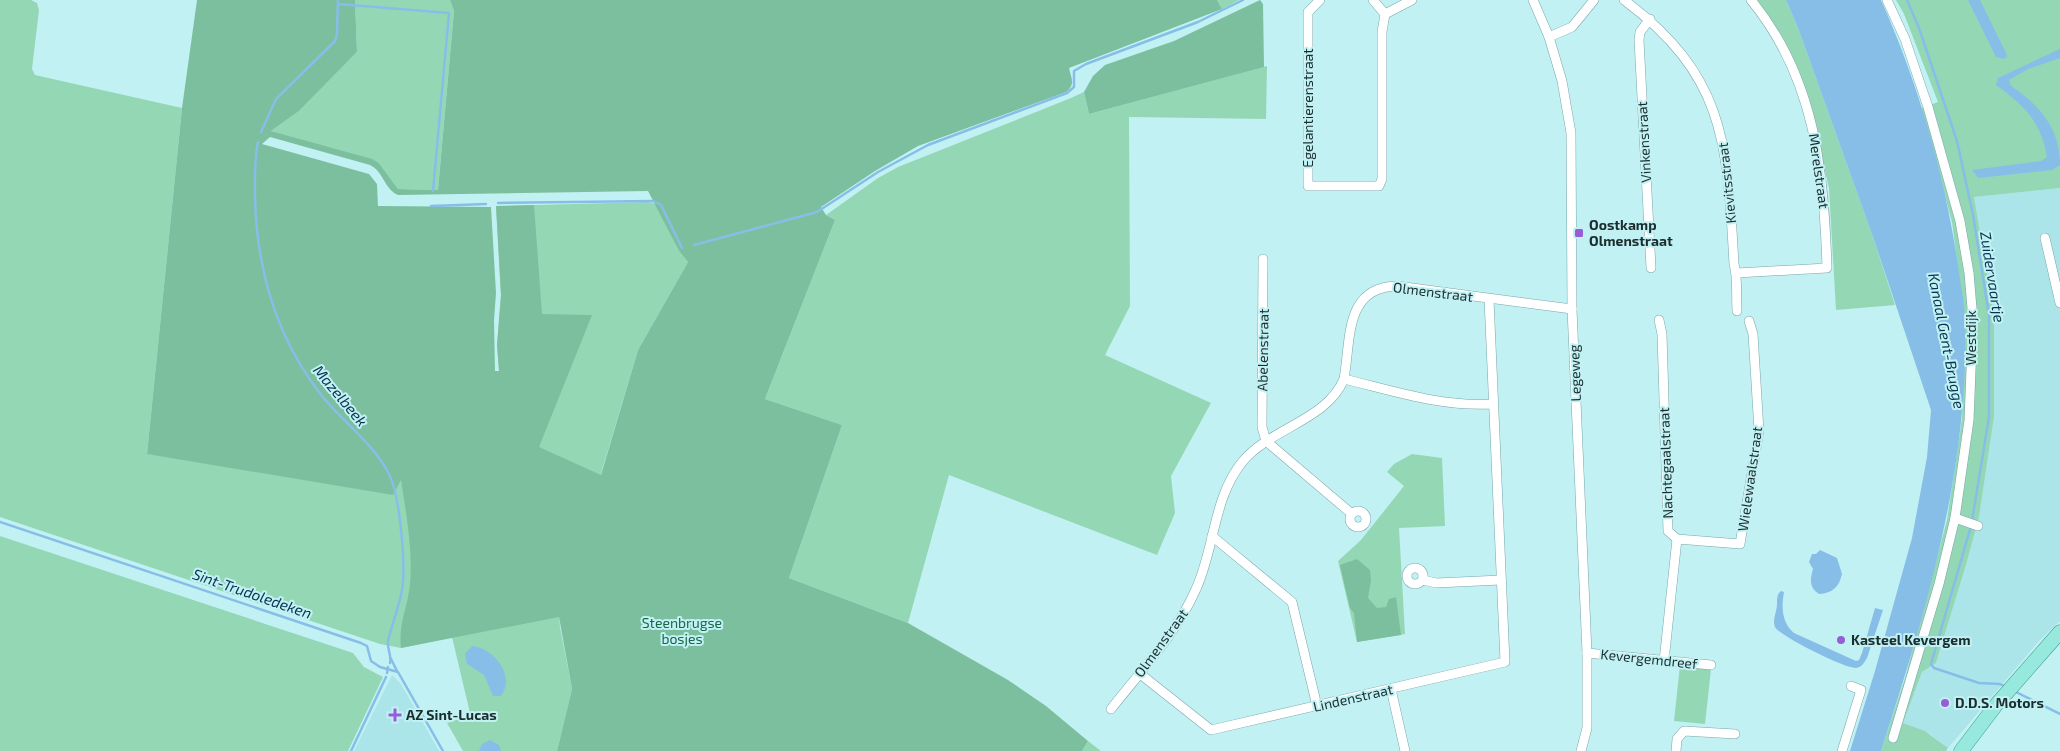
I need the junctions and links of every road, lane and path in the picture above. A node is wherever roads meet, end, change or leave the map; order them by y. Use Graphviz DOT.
graph roads {
  1 [pos="1320,0"];
  2 [pos="1373,0"];
  3 [pos="1412,0"];
  4 [pos="1533,0"];
  5 [pos="1594,0"];
  6 [pos="1624,0"];
  7 [pos="1751,0"];
  8 [pos="1887,0"];
  9 [pos="1385,14"];
  10 [pos="1650,19"];
  11 [pos="1549,37"];
  12 [pos="2045,238"];
  13 [pos="1264,259"];
  14 [pos="1651,268"];
  15 [pos="1737,273"];
  16 [pos="1489,299"];
  17 [pos="2060,303"];
  18 [pos="1572,309"];
  19 [pos="1737,311"];
  20 [pos="1659,320"];
  21 [pos="1749,321"];
  22 [pos="1344,378"];
  23 [pos="1493,404"];
  24 [pos="1266,441"];
  25 [pos="1352,514"];
  26 [pos="1955,518"];
  27 [pos="1977,525"];
  28 [pos="1212,536"];
  29 [pos="1677,539"];
  30 [pos="1423,580"];
  31 [pos="1501,580"];
  32 [pos="2060,632"];
  33 [pos="1587,653"];
  34 [pos="1664,661"];
  35 [pos="1711,665"];
  36 [pos="1139,673"];
  37 [pos="1851,686"];
  38 [pos="1391,689"];
  39 [pos="1317,706"];
  40 [pos="1111,709"];
  41 [pos="1735,734"];
  42 [pos="1893,738"];
  43 [pos="1405,751"];
  44 [pos="1581,751"];
  45 [pos="1676,751"];
  46 [pos="1842,751"];
  47 [pos="1961,751"];
  1 -- 9 [label="street, Egelantierenstraat"];
  2 -- 9 [label="street"];
  3 -- 9 [label="street"];
  4 -- 11 [label="street, Legeweg"];
  5 -- 11 [label="street"];
  6 -- 10 [label="street, Kievitsstraat"];
  7 -- 15 [label="street, Merelstraat"];
  8 -- 26 [label="street, Westdijk"];
  10 -- 14 [label="street, Vinkenstraat"];
  10 -- 15 [label="street, Kievitsstraat"];
  11 -- 18 [label="street, Legeweg"];
  12 -- 17 [label="street"];
  13 -- 24 [label="street, Abelenstraat"];
  15 -- 19 [label="street, Kievitsstraat"];
  16 -- 18 [label="street, Olmenstraat"];
  16 -- 22 [label="street, Olmenstraat"];
  16 -- 23 [label="street, Lindenstraat"];
  18 -- 33 [label="street, Legeweg"];
  20 -- 29 [label="street, Nachtegaalstraat"];
  21 -- 29 [label="street, Wielewaalstraat"];
  22 -- 23 [label="street"];
  22 -- 24 [label="street, Olmenstraat"];
  23 -- 31 [label="street, Lindenstraat"];
  24 -- 25 [label="street"];
  24 -- 28 [label="street, Olmenstraat"];
  26 -- 27 [label="street"];
  26 -- 42 [label="street, Westdijk"];
  28 -- 36 [label="street, Olmenstraat"];
  28 -- 39 [label="street"];
  29 -- 34 [label="street, Nachtegaalstraat"];
  30 -- 31 [label="street"];
  31 -- 38 [label="street, Lindenstraat"];
  32 -- 47 [label="main road"];
  33 -- 34 [label="street, Kevergemdreef"];
  33 -- 44 [label="street, Legeweg"];
  34 -- 35 [label="street, Kevergemdreef"];
  36 -- 39 [label="street, Lindenstraat"];
  36 -- 40 [label="street, Olmenstraat"];
  37 -- 46 [label="street"];
  38 -- 39 [label="street, Lindenstraat"];
  38 -- 43 [label="street"];
  41 -- 45 [label="street"];
}
